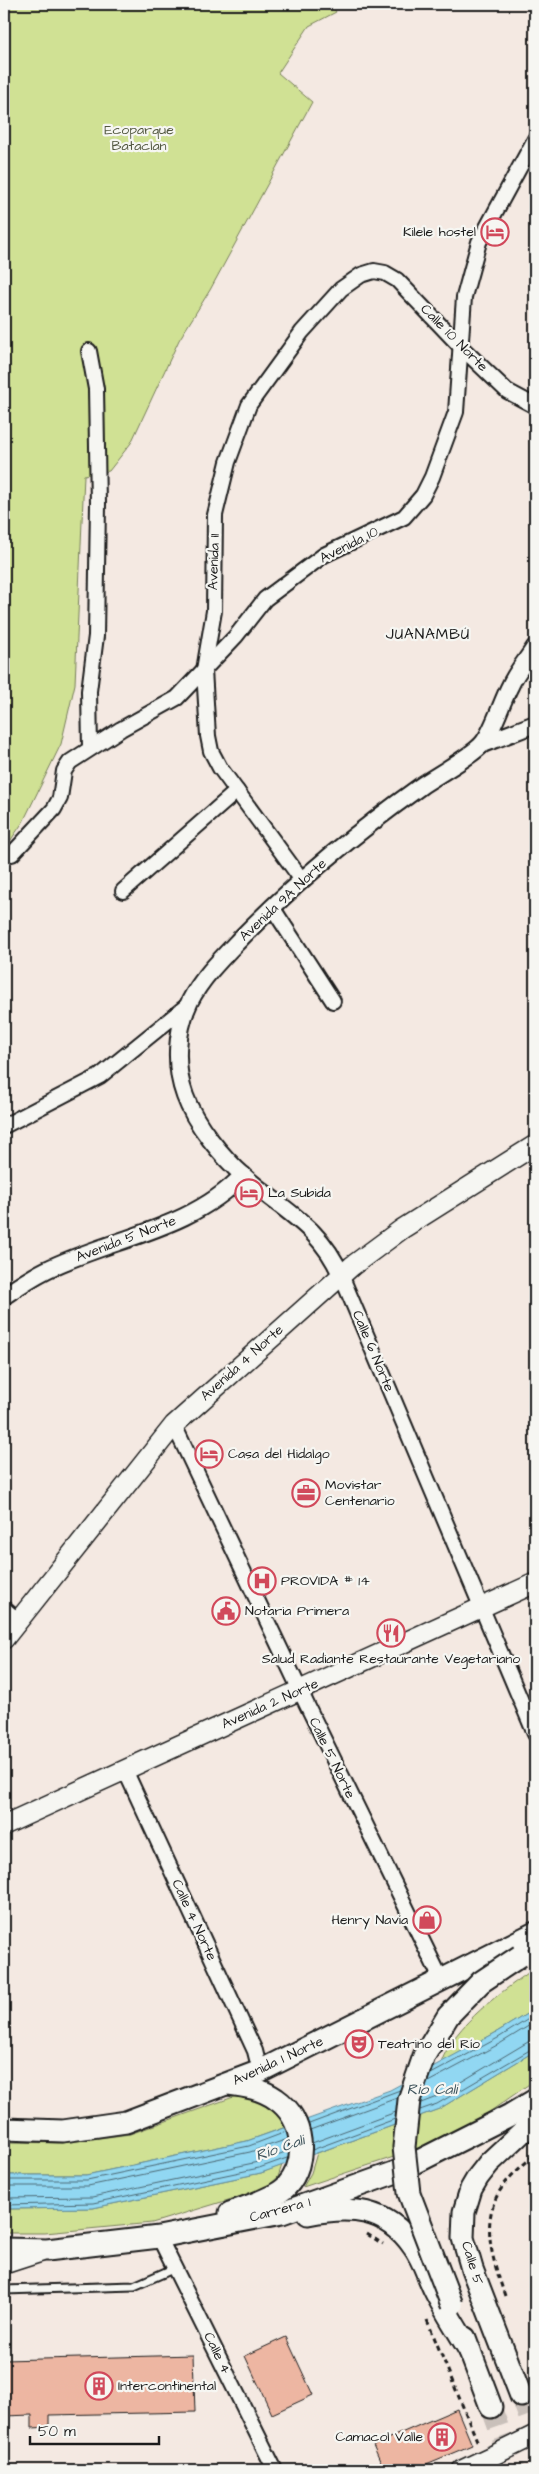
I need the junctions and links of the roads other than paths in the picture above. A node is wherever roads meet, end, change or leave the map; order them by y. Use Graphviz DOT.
graph roads {
  1 [pos="535,139"];
  2 [pos="374,272"];
  3 [pos="461,347"];
  4 [pos="89,351"];
  5 [pos="535,406"];
  6 [pos="535,647"];
  7 [pos="204,670"];
  8 [pos="535,724"];
  9 [pos="483,744"];
  10 [pos="90,748"];
  11 [pos="237,791"];
  12 [pos="12,854"];
  13 [pos="302,880"];
  14 [pos="123,891"];
  15 [pos="272,907"];
  16 [pos="333,1001"];
  17 [pos="189,1004"];
  18 [pos="4,1126"];
  19 [pos="535,1145"];
  20 [pos="243,1175"];
  21 [pos="341,1275"];
  22 [pos="4,1296"];
  23 [pos="174,1424"];
  24 [pos="535,1583"];
  25 [pos="481,1608"];
  26 [pos="10,1615"];
  27 [pos="4,1640"];
  28 [pos="300,1690"];
  29 [pos="535,1734"];
  30 [pos="125,1770"];
  31 [pos="4,1825"];
  32 [pos="535,1934"];
  33 [pos="528,1951"];
  34 [pos="442,1981"];
  35 [pos="245,2080"];
  36 [pos="535,2100"];
  37 [pos="535,2120"];
  38 [pos="4,2130"];
  39 [pos="159,2237"];
  40 [pos="4,2249"];
  41 [pos="47,2250"];
  42 [pos="4,2264"];
  43 [pos="175,2268"];
  44 [pos="4,2290"];
  45 [pos="470,2350"];
  46 [pos="521,2396"];
  47 [pos="492,2407"];
  48 [pos="535,2435"];
  49 [pos="487,2458"];
  50 [pos="275,2470"];
  51 [pos="462,2470"];
  1 -- 3 [label="street, Avenida 10"];
  2 -- 3 [label="street, Calle 10 Norte"];
  2 -- 7 [label="street, Avenida 11"];
  3 -- 5 [label="street, Calle 10 Norte"];
  3 -- 7 [label="street, Avenida 10"];
  4 -- 10 [label="street"];
  6 -- 9 [label="street"];
  7 -- 10 [label="street, Avenida 10"];
  7 -- 11 [label="street, Avenida 11"];
  8 -- 9 [label="street, Avenida 9A Norte"];
  9 -- 13 [label="street, Avenida 9A Norte"];
  10 -- 12 [label="street, Avenida 10"];
  11 -- 13 [label="street, Avenida 11"];
  11 -- 14 [label="street"];
  13 -- 15 [label="street, Avenida 9A Norte"];
  15 -- 16 [label="street"];
  15 -- 17 [label="street, Avenida 9A Norte"];
  17 -- 18 [label="street, Avenida 9A Norte"];
  17 -- 20 [label="street, Calle 6 Norte"];
  19 -- 21 [label="main road, Avenida 4 Norte"];
  20 -- 21 [label="street, Calle 6 Norte"];
  20 -- 22 [label="street, Avenida 5 Norte"];
  21 -- 23 [label="main road, Avenida 4 Norte"];
  21 -- 25 [label="street, Calle 6 Norte"];
  23 -- 26 [label="main road, Avenida 4 Norte"];
  23 -- 28 [label="street, Calle 5 Norte"];
  24 -- 25 [label="main road, Avenida 2 Norte"];
  25 -- 28 [label="main road, Avenida 2 Norte"];
  25 -- 29 [label="street, Calle 6 Norte"];
  26 -- 27 [label="main road, Avenida 4 Norte"];
  28 -- 30 [label="main road, Avenida 2 Norte"];
  28 -- 34 [label="street, Calle 5 Norte"];
  30 -- 31 [label="main road, Avenida 2 Norte"];
  30 -- 35 [label="street, Calle 4 Norte"];
  32 -- 34 [label="main road, Avenida 1 Norte"];
  33 -- 45 [label="main road, bridge"];
  34 -- 35 [label="main road, Avenida 1 Norte"];
  35 -- 38 [label="main road, Avenida 1 Norte"];
  35 -- 39 [label="main road"];
  36 -- 39 [label="main road, Carrera 1"];
  37 -- 46 [label="main road, Calle 5"];
  39 -- 41 [label="main road, Carrera 1"];
  39 -- 43 [label="street, Calle 4"];
  39 -- 45 [label="main road"];
  40 -- 41 [label="main road, Carrera 1"];
  41 -- 42 [label="main road"];
  43 -- 44 [label="lane"];
  43 -- 50 [label="street, Calle 4"];
  45 -- 47 [label="main road"];
  48 -- 49 [label="main road, bridge"];
  49 -- 51 [label="main road"];
}
